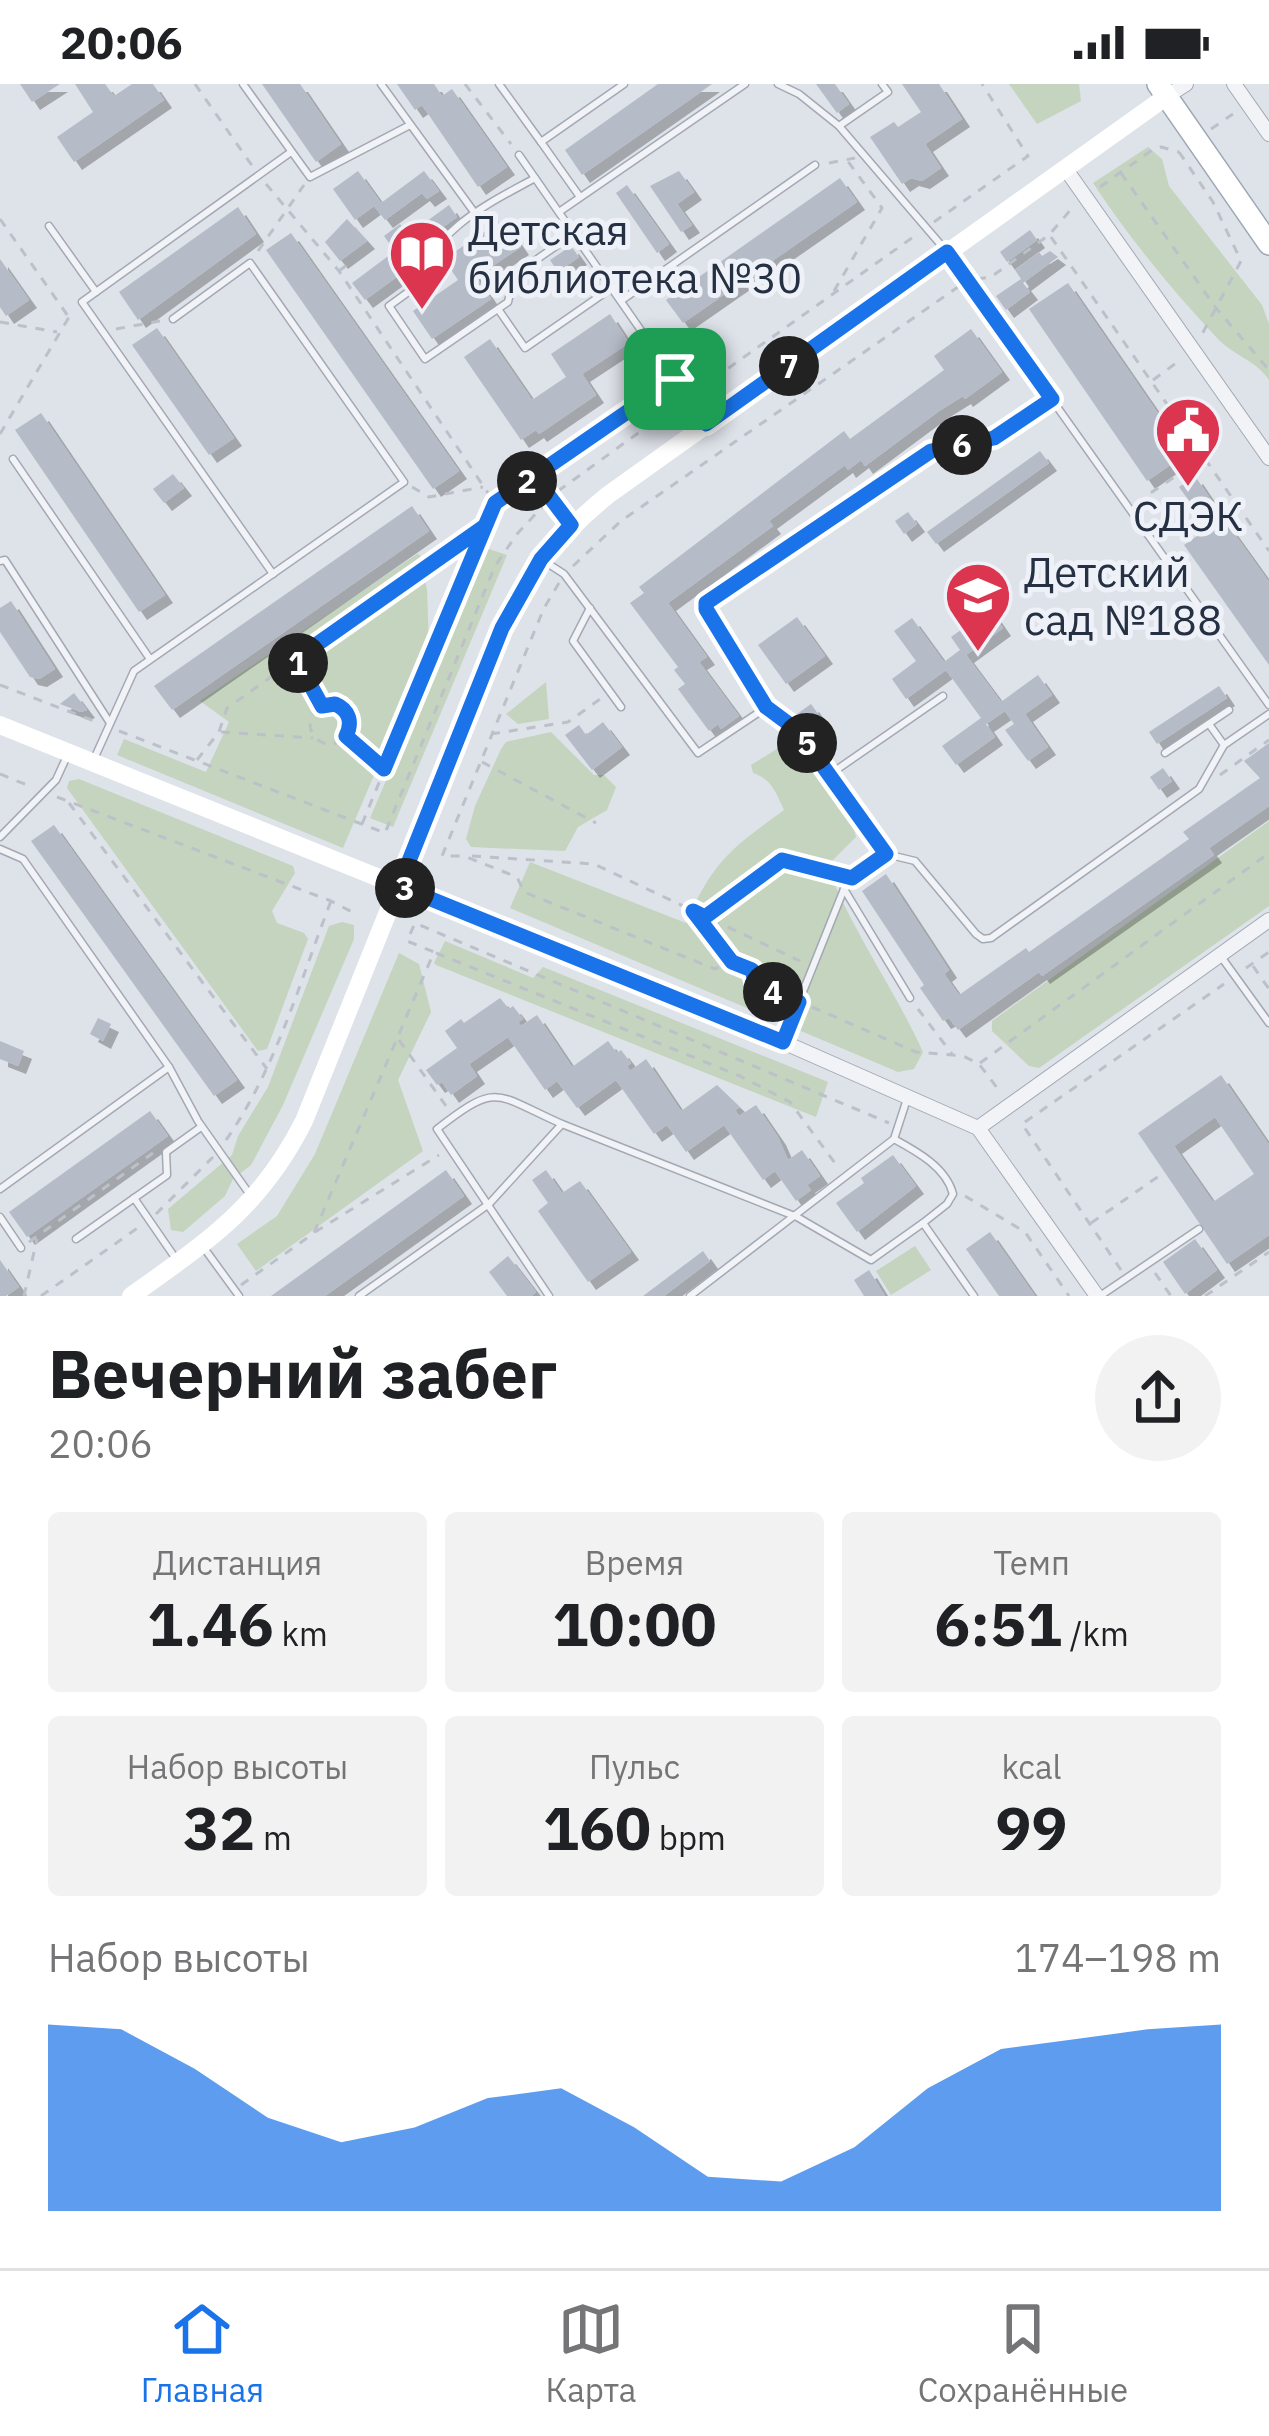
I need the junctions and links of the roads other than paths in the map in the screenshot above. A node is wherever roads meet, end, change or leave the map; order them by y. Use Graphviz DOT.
graph roads {
  1 [pos="244,84"];
  2 [pos="381,84"];
  3 [pos="499,84"];
  4 [pos="623,84"];
  5 [pos="745,84"];
  6 [pos="778,84"];
  7 [pos="882,84"];
  8 [pos="1234,84"];
  9 [pos="1170,88"];
  10 [pos="410,125"];
  11 [pos="839,126"];
  12 [pos="1269,134"];
  13 [pos="541,142"];
  14 [pos="291,152"];
  15 [pos="520,155"];
  16 [pos="815,166"];
  17 [pos="1065,168"];
  18 [pos="536,178"];
  19 [pos="580,197"];
  20 [pos="474,212"];
  21 [pos="560,212"];
  22 [pos="49,226"];
  23 [pos="574,233"];
  24 [pos="1269,244"];
  25 [pos="947,252"];
  26 [pos="613,287"];
  27 [pos="96,292"];
  28 [pos="622,300"];
  29 [pos="498,309"];
  30 [pos="173,319"];
  31 [pos="675,379"];
  32 [pos="1052,399"];
  33 [pos="706,424"];
  34 [pos="1269,458"];
  35 [pos="13,459"];
  36 [pos="534,476"];
  37 [pos="495,503"];
  38 [pos="571,525"];
  39 [pos="541,559"];
  40 [pos="0,562"];
  41 [pos="272,574"];
  42 [pos="590,608"];
  43 [pos="149,659"];
  44 [pos="943,696"];
  45 [pos="1269,704"];
  46 [pos="621,707"];
  47 [pos="766,707"];
  48 [pos="1229,710"];
  49 [pos="1269,714"];
  50 [pos="1209,724"];
  51 [pos="0,725"];
  52 [pos="110,725"];
  53 [pos="1224,746"];
  54 [pos="68,752"];
  55 [pos="1165,753"];
  56 [pos="93,762"];
  57 [pos="829,775"];
  58 [pos="0,837"];
  59 [pos="0,849"];
  60 [pos="886,854"];
  61 [pos="399,886"];
  62 [pos="844,889"];
  63 [pos="1269,920"];
  64 [pos="1220,956"];
  65 [pos="910,998"];
  66 [pos="1269,1023"];
  67 [pos="783,1042"];
  68 [pos="169,1067"];
  69 [pos="908,1096"];
  70 [pos="562,1124"];
  71 [pos="202,1126"];
  72 [pos="978,1128"];
  73 [pos="894,1139"];
  74 [pos="0,1189"];
  75 [pos="134,1198"];
  76 [pos="254,1200"];
  77 [pos="489,1204"];
  78 [pos="797,1216"];
  79 [pos="0,1217"];
  80 [pos="923,1222"];
  81 [pos="1199,1229"];
  82 [pos="76,1239"];
  83 [pos="202,1245"];
  84 [pos="21,1248"];
  85 [pos="178,1262"];
  86 [pos="145,1292"];
  87 [pos="237,1293"];
  88 [pos="701,1293"];
  89 [pos="359,1296"];
  90 [pos="549,1296"];
  91 [pos="690,1296"];
  92 [pos="974,1296"];
  93 [pos="1098,1296"];
  1 -- 14 [label="lane"];
  2 -- 10 [label="lane"];
  3 -- 13 [label="lane"];
  4 -- 13 [label="lane"];
  5 -- 19 [label="lane"];
  6 -- 11 [label="lane"];
  7 -- 11 [label="lane"];
  8 -- 12 [label="street"];
  9 -- 17 [label="street"];
  9 -- 24 [label="main road"];
  10 -- 14 [label="lane"];
  10 -- 20 [label="lane"];
  11 -- 25 [label="lane"];
  13 -- 19 [label="lane"];
  14 -- 27 [label="lane"];
  15 -- 18 [label="lane"];
  16 -- 28 [label="lane"];
  17 -- 25 [label="street"];
  17 -- 34 [label="street"];
  18 -- 20 [label="lane"];
  18 -- 21 [label="lane"];
  19 -- 21 [label="lane"];
  20 -- 29 [label="lane"];
  21 -- 23 [label="lane"];
  22 -- 27 [label="lane"];
  23 -- 26 [label="lane"];
  23 -- 29 [label="lane"];
  25 -- 32 [label="lane"];
  25 -- 33 [label="street"];
  26 -- 28 [label="lane"];
  26 -- 29 [label="lane"];
  27 -- 41 [label="lane"];
  28 -- 31 [label="lane"];
  30 -- 41 [label="lane"];
  31 -- 33 [label="lane"];
  31 -- 36 [label="lane"];
  32 -- 45 [label="lane"];
  32 -- 47 [label="lane"];
  33 -- 38 [label="street"];
  35 -- 43 [label="lane"];
  36 -- 37 [label="lane"];
  36 -- 38 [label="lane"];
  38 -- 39 [label="street"];
  39 -- 42 [label="lane"];
  39 -- 61 [label="street"];
  40 -- 52 [label="lane"];
  41 -- 43 [label="lane"];
  42 -- 46 [label="lane"];
  42 -- 47 [label="lane"];
  43 -- 52 [label="lane"];
  44 -- 57 [label="lane"];
  47 -- 57 [label="lane"];
  48 -- 50 [label="lane"];
  49 -- 53 [label="lane"];
  50 -- 53 [label="lane"];
  50 -- 55 [label="lane"];
  51 -- 54 [label="street"];
  52 -- 56 [label="lane"];
  53 -- 60 [label="lane"];
  54 -- 56 [label="street"];
  54 -- 58 [label="lane"];
  56 -- 61 [label="street"];
  57 -- 60 [label="lane"];
  59 -- 68 [label="lane"];
  60 -- 62 [label="lane"];
  61 -- 67 [label="street"];
  61 -- 76 [label="street"];
  62 -- 65 [label="lane"];
  62 -- 67 [label="lane"];
  63 -- 64 [label="street"];
  64 -- 66 [label="lane"];
  64 -- 72 [label="street"];
  67 -- 69 [label="street"];
  68 -- 71 [label="lane"];
  68 -- 74 [label="lane"];
  69 -- 72 [label="street"];
  69 -- 73 [label="lane"];
  70 -- 77 [label="lane"];
  70 -- 77 [label="lane"];
  70 -- 78 [label="lane"];
  71 -- 75 [label="lane"];
  71 -- 76 [label="lane"];
  72 -- 93 [label="street"];
  73 -- 78 [label="lane"];
  73 -- 80 [label="lane"];
  75 -- 82 [label="lane"];
  75 -- 85 [label="lane"];
  76 -- 83 [label="street"];
  77 -- 89 [label="lane"];
  77 -- 90 [label="lane"];
  78 -- 80 [label="lane"];
  78 -- 88 [label="lane"];
  79 -- 84 [label="lane"];
  80 -- 92 [label="lane"];
  81 -- 93 [label="lane"];
  83 -- 85 [label="street"];
  83 -- 87 [label="lane"];
  85 -- 86 [label="street"];
  88 -- 91 [label="lane"];
}
